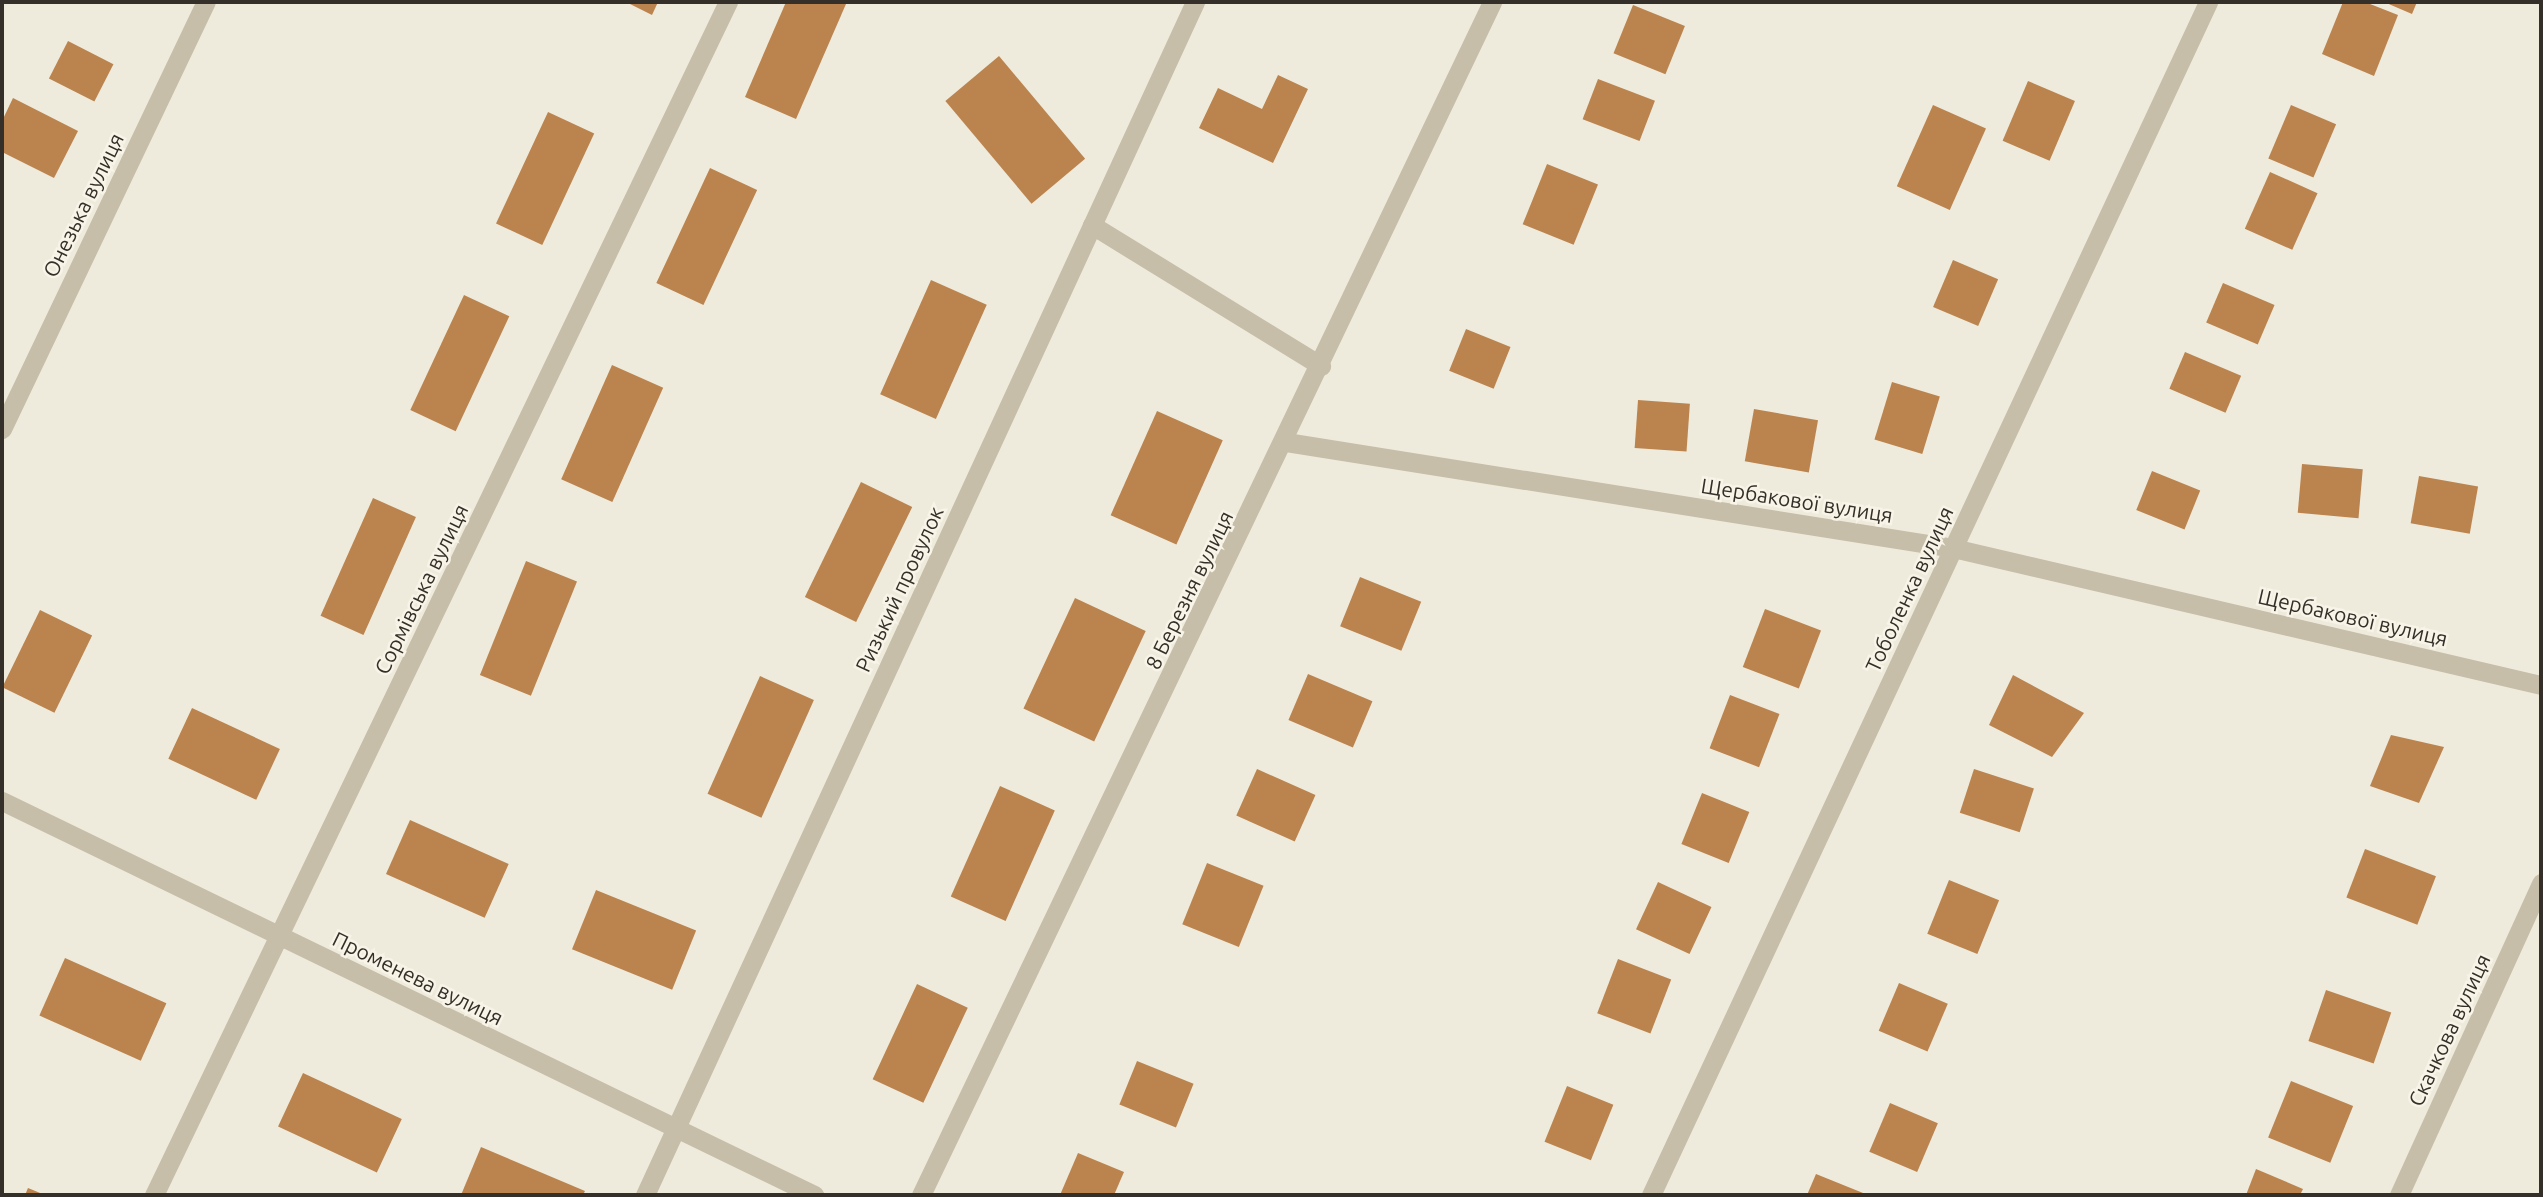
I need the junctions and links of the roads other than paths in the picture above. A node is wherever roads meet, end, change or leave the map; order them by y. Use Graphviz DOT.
graph roads {
  1 [pos="206,2"];
  2 [pos="728,2"];
  3 [pos="1195,2"];
  4 [pos="1492,2"];
  5 [pos="2208,2"];
  6 [pos="1092,225"];
  7 [pos="1321,366"];
  8 [pos="2,429"];
  9 [pos="1286,442"];
  10 [pos="1953,548"];
  11 [pos="2541,685"];
  12 [pos="2,802"];
  13 [pos="2541,883"];
  14 [pos="279,936"];
  15 [pos="676,1128"];
  16 [pos="154,1195"];
  17 [pos="645,1195"];
  18 [pos="814,1195"];
  19 [pos="921,1195"];
  20 [pos="1651,1195"];
  21 [pos="2399,1195"];
  1 -- 8 [label="street, Онезька вулиця"];
  2 -- 14 [label="street, Сормівська вулиця"];
  3 -- 6 [label="street, Ризький провулок"];
  4 -- 7 [label="street, 8 Березня вулиця"];
  5 -- 10 [label="street, Тоболенка вулиця"];
  6 -- 7 [label="street"];
  6 -- 15 [label="street, Ризький провулок"];
  7 -- 9 [label="street, 8 Березня вулиця"];
  9 -- 10 [label="street, Щербакової вулиця"];
  9 -- 19 [label="street, 8 Березня вулиця"];
  10 -- 11 [label="street, Щербакової вулиця"];
  10 -- 20 [label="street, Тоболенка вулиця"];
  12 -- 14 [label="street, Променева вулиця"];
  13 -- 21 [label="street, Скачкова вулиця"];
  14 -- 15 [label="street, Променева вулиця"];
  14 -- 16 [label="street, Сормівська вулиця"];
  15 -- 17 [label="street, Ризький провулок"];
  15 -- 18 [label="street, Променева вулиця"];
}
